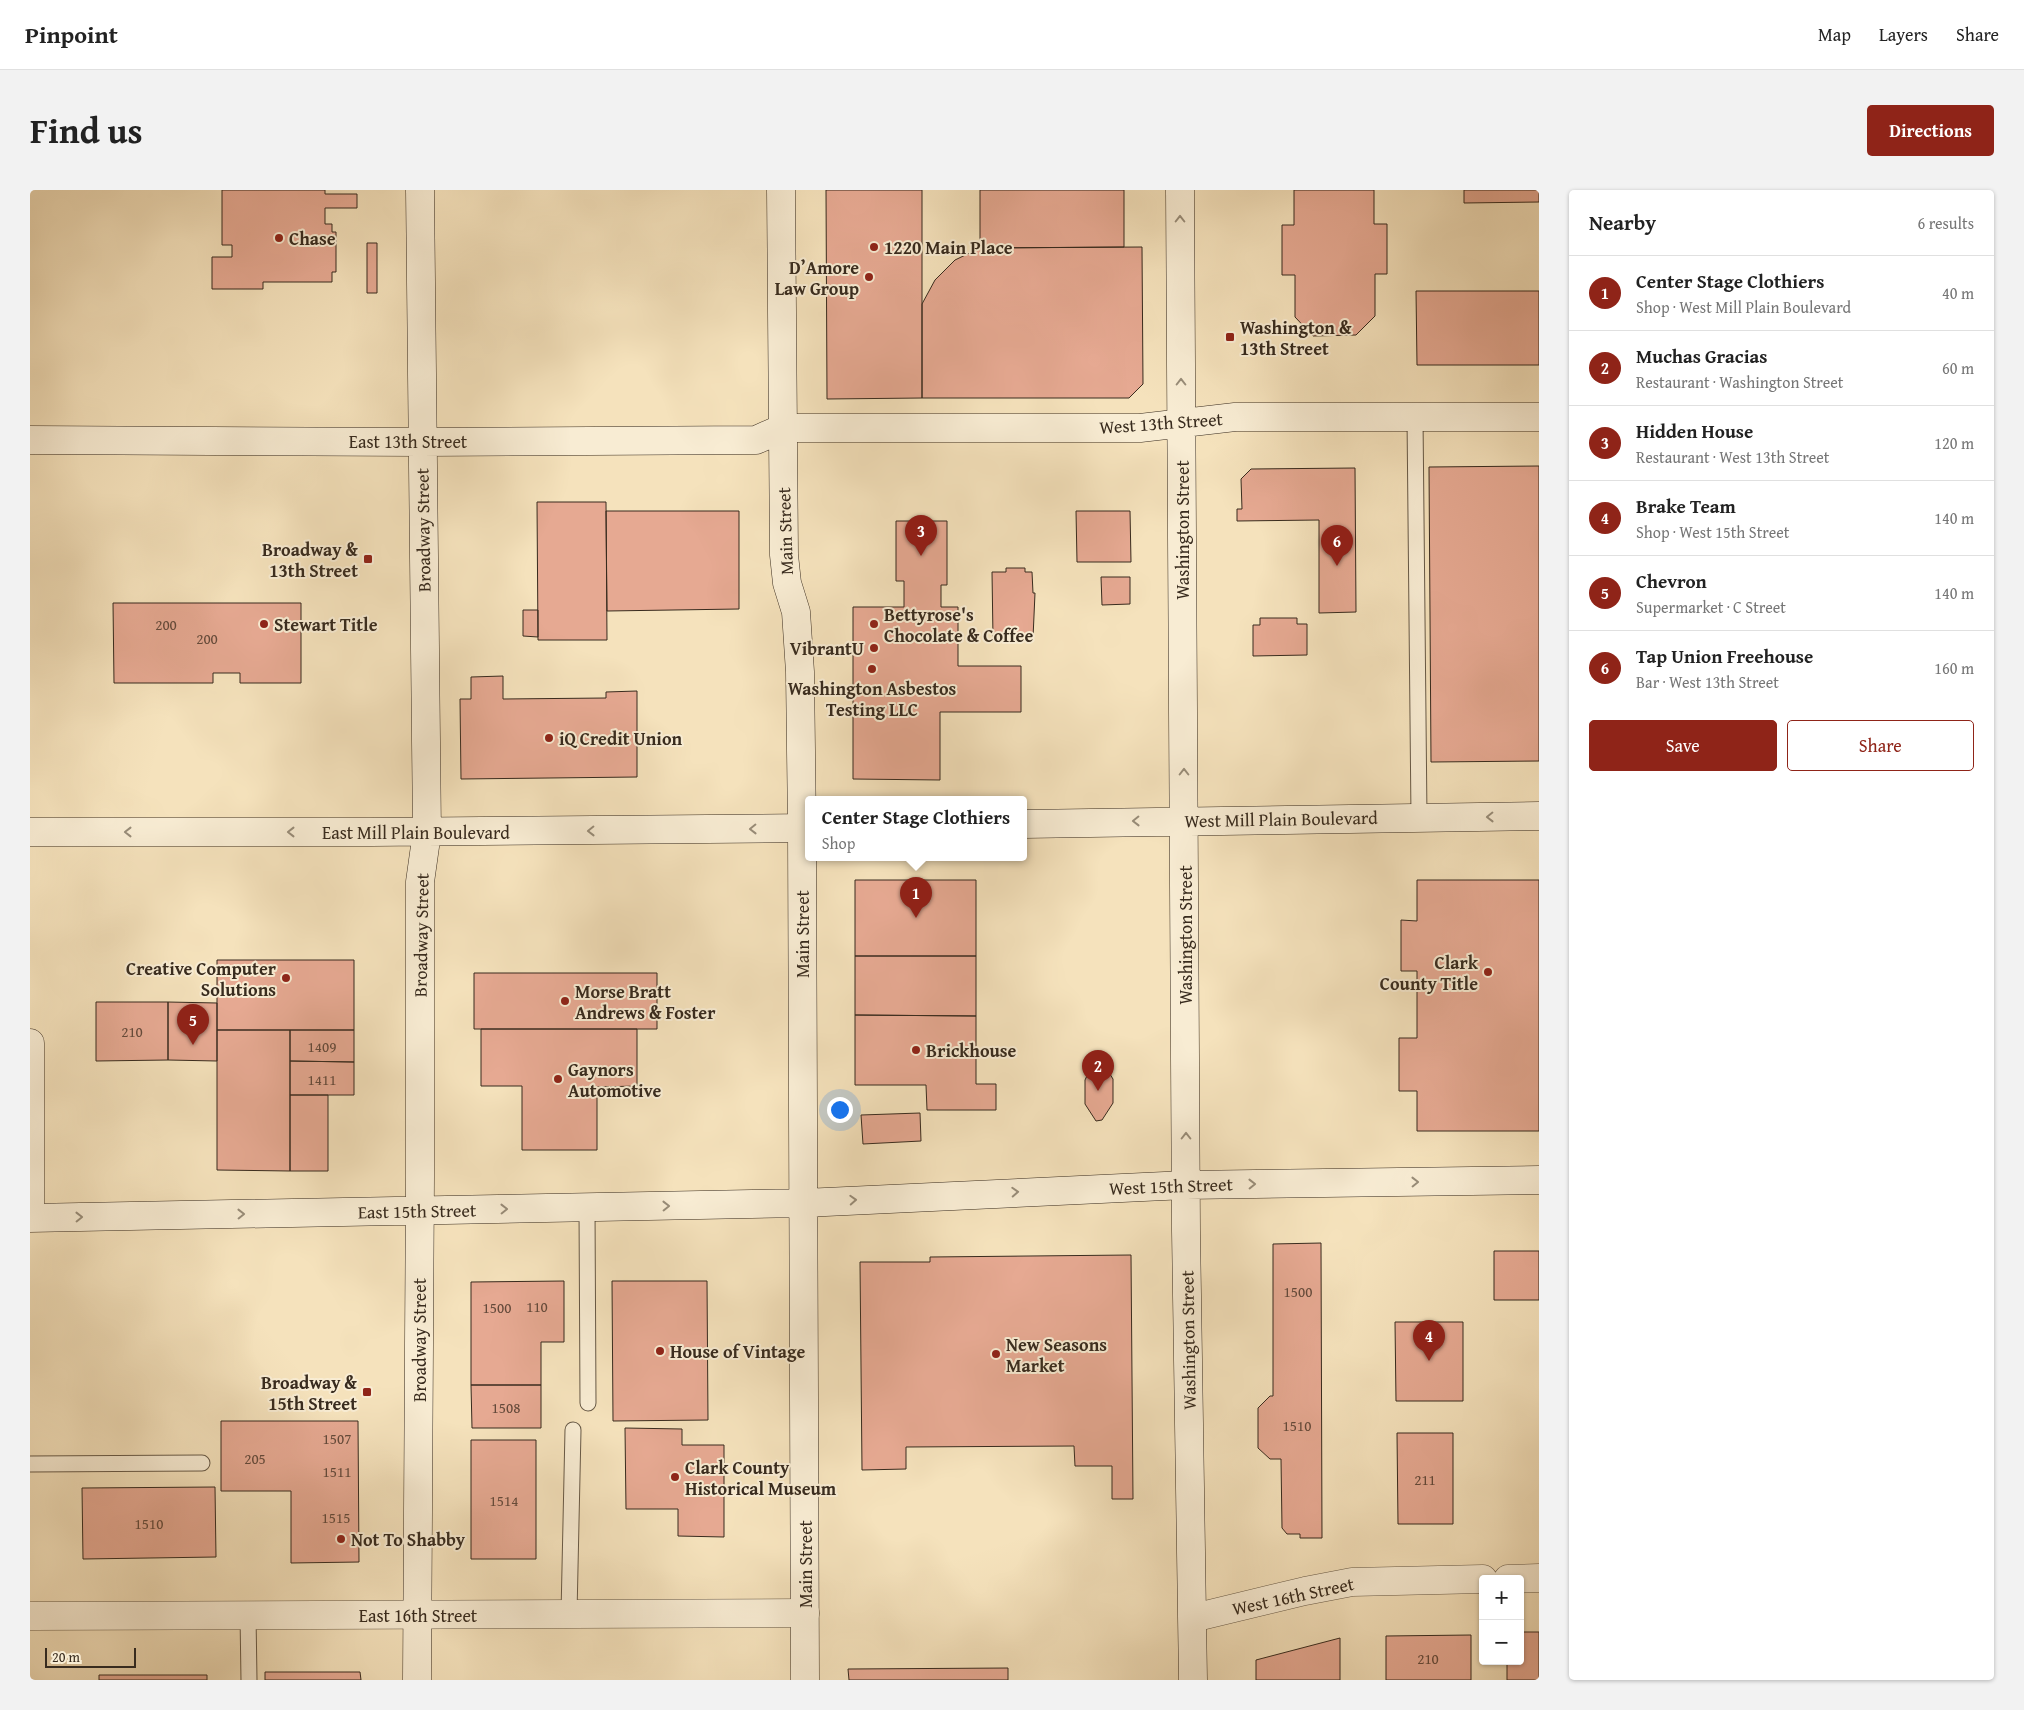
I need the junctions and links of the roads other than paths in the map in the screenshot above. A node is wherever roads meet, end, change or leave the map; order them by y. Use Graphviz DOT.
graph roads {
  1 [pos="420,190"];
  2 [pos="781,190"];
  3 [pos="1180,190"];
  4 [pos="1415,417"];
  5 [pos="1539,417"];
  6 [pos="1182,423"];
  7 [pos="783,428"];
  8 [pos="30,440"];
  9 [pos="422,442"];
  10 [pos="1539,816"];
  11 [pos="1419,818"];
  12 [pos="1185,820"];
  13 [pos="1027,824"];
  14 [pos="805,828"];
  15 [pos="30,832"];
  16 [pos="427,832"];
  17 [pos="30,1042"];
  18 [pos="1539,1180"];
  19 [pos="1186,1185"];
  20 [pos="804,1203"];
  21 [pos="586,1207"];
  22 [pos="30,1210"];
  23 [pos="420,1211"];
  24 [pos="30,1218"];
  25 [pos="588,1403"];
  26 [pos="573,1430"];
  27 [pos="202,1463"];
  28 [pos="30,1464"];
  29 [pos="1524,1578"];
  30 [pos="1539,1578"];
  31 [pos="1479,1580"];
  32 [pos="805,1613"];
  33 [pos="417,1614"];
  34 [pos="569,1614"];
  35 [pos="248,1615"];
  36 [pos="30,1616"];
  37 [pos="1193,1618"];
  38 [pos="249,1680"];
  39 [pos="417,1680"];
  40 [pos="805,1680"];
  41 [pos="1193,1680"];
  1 -- 9 [label="street, Broadway Street"];
  2 -- 7 [label="street, Main Street"];
  6 -- 3 [label="street, Washington Street, one-way"];
  4 -- 5 [label="street, West 13th Street"];
  4 -- 6 [label="street, West 13th Street"];
  4 -- 11 [label="lane"];
  6 -- 7 [label="street, West 13th Street"];
  12 -- 6 [label="street, Washington Street, one-way"];
  7 -- 9 [label="street, East 13th Street"];
  7 -- 14 [label="street, Main Street"];
  8 -- 9 [label="street, East 13th Street"];
  9 -- 16 [label="street, Broadway Street"];
  10 -- 11 [label="street, West Mill Plain Boulevard, one-way"];
  11 -- 12 [label="street, West Mill Plain Boulevard"];
  12 -- 13 [label="street, West Mill Plain Boulevard, one-way"];
  19 -- 12 [label="street, Washington Street, one-way"];
  14 -- 16 [label="street, East Mill Plain Boulevard, one-way"];
  14 -- 20 [label="street, Main Street"];
  16 -- 15 [label="street, East Mill Plain Boulevard, one-way"];
  16 -- 23 [label="street, Broadway Street"];
  17 -- 22 [label="street"];
  19 -- 18 [label="street, West 15th Street, one-way"];
  20 -- 19 [label="street, West 15th Street, one-way"];
  19 -- 37 [label="street, Washington Street"];
  21 -- 20 [label="street, East 15th Street, one-way"];
  20 -- 32 [label="street, Main Street"];
  23 -- 21 [label="street, East 15th Street, one-way"];
  21 -- 25 [label="lane"];
  24 -- 23 [label="street, East 15th Street, one-way"];
  23 -- 33 [label="street, Broadway Street"];
  26 -- 34 [label="lane"];
  27 -- 28 [label="lane"];
  29 -- 30 [label="street"];
  31 -- 37 [label="street, West 16th Street"];
  32 -- 34 [label="street, East 16th Street"];
  32 -- 40 [label="street, Main Street"];
  33 -- 34 [label="street, East 16th Street"];
  33 -- 35 [label="street, East 16th Street"];
  33 -- 39 [label="street, Broadway Street"];
  35 -- 36 [label="street, East 16th Street"];
  35 -- 38 [label="lane"];
  37 -- 41 [label="street, Washington Street"];
}
